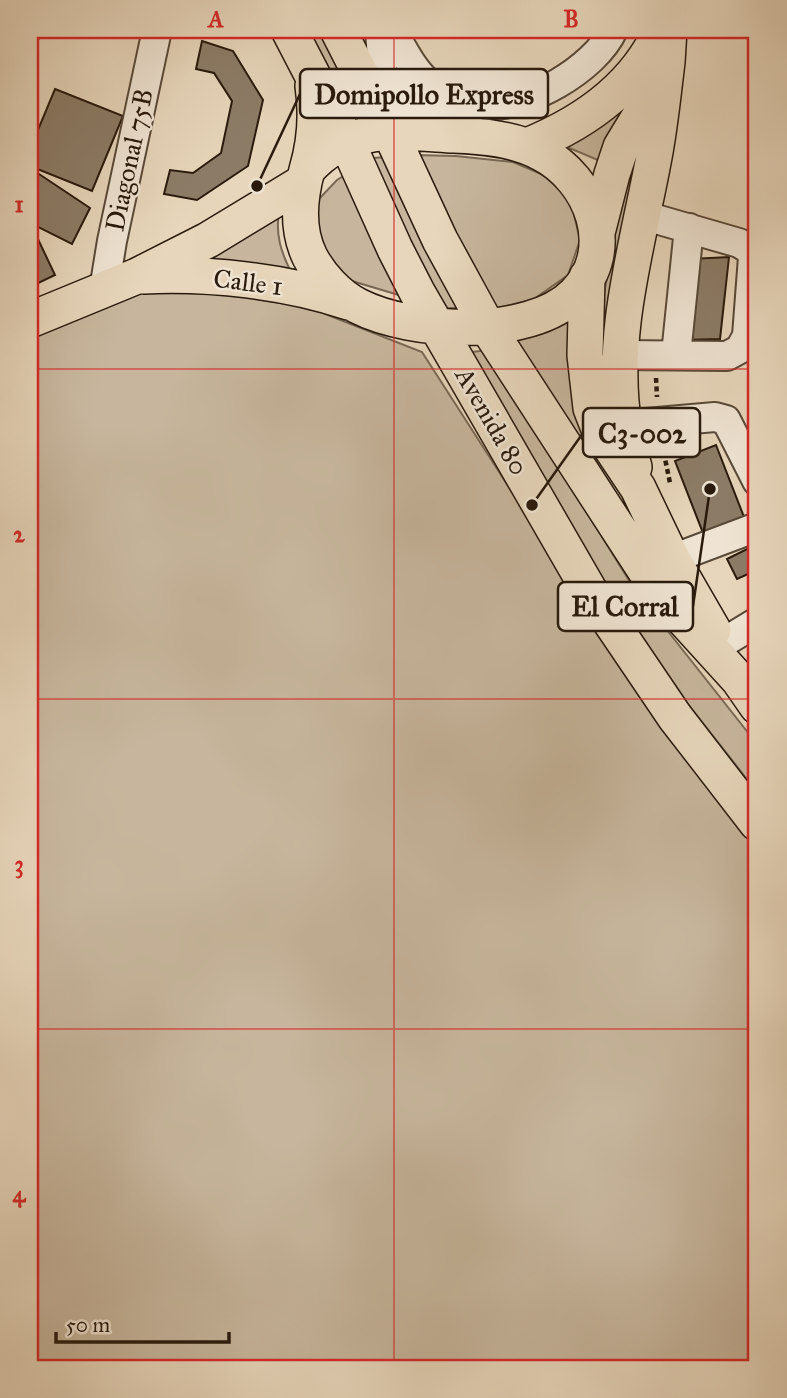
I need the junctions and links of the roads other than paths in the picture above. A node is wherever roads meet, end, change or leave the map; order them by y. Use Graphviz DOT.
graph roads {
  1 [pos="157,30"];
  2 [pos="289,30"];
  3 [pos="338,30"];
  4 [pos="380,30"];
  5 [pos="392,30"];
  6 [pos="613,30"];
  7 [pos="666,41"];
  8 [pos="311,72"];
  9 [pos="372,82"];
  10 [pos="390,132"];
  11 [pos="461,135"];
  12 [pos="346,140"];
  13 [pos="527,146"];
  14 [pos="305,176"];
  15 [pos="642,215"];
  16 [pos="689,228"];
  17 [pos="598,229"];
  18 [pos="137,276"];
  19 [pos="587,277"];
  20 [pos="104,290"];
  21 [pos="356,305"];
  22 [pos="30,320"];
  23 [pos="437,325"];
  24 [pos="488,328"];
  25 [pos="621,355"];
  26 [pos="676,355"];
  27 [pos="623,425"];
  28 [pos="757,481"];
  29 [pos="638,488"];
  30 [pos="757,527"];
  31 [pos="671,559"];
  32 [pos="757,622"];
  33 [pos="721,644"];
  34 [pos="748,693"];
  35 [pos="757,823"];
  1 -- 20 [label="street, Diagonal 75B"];
  2 -- 8 [label="main road, Avenida 80"];
  3 -- 9 [label="main road, Avenida 80"];
  4 -- 9 [label="street"];
  5 -- 6 [label="street"];
  7 -- 13 [label="main road"];
  7 -- 15 [label="main road"];
  7 -- 17 [label="main road"];
  8 -- 12 [label="main road, Avenida 80"];
  8 -- 14 [label="main road"];
  9 -- 10 [label="main road, Avenida 80"];
  9 -- 11 [label="main road"];
  10 -- 11 [label="main road"];
  10 -- 12 [label="main road"];
  10 -- 24 [label="main road, Avenida 80"];
  11 -- 13 [label="main road"];
  12 -- 14 [label="main road, Calle 1"];
  12 -- 23 [label="main road, Avenida 80"];
  13 -- 17 [label="main road"];
  14 -- 18 [label="main road, Calle 1"];
  14 -- 21 [label="main road"];
  15 -- 16 [label="street"];
  15 -- 25 [label="main road"];
  16 -- 26 [label="street"];
  16 -- 26 [label="street"];
  17 -- 19 [label="main road"];
  18 -- 20 [label="main road, Calle 1"];
  18 -- 21 [label="main road, Calle 1"];
  19 -- 24 [label="main road, Calle 1"];
  19 -- 29 [label="main road"];
  20 -- 22 [label="main road, Calle 1"];
  21 -- 23 [label="main road, Calle 1"];
  23 -- 24 [label="main road, Calle 1"];
  23 -- 35 [label="main road, Avenida 80"];
  24 -- 34 [label="main road, Avenida 80"];
  25 -- 26 [label="street"];
  25 -- 27 [label="main road"];
  27 -- 28 [label="street"];
  27 -- 29 [label="main road"];
  29 -- 31 [label="main road"];
  30 -- 31 [label="street"];
  31 -- 33 [label="main road"];
  32 -- 33 [label="street"];
  33 -- 34 [label="main road"];
}
